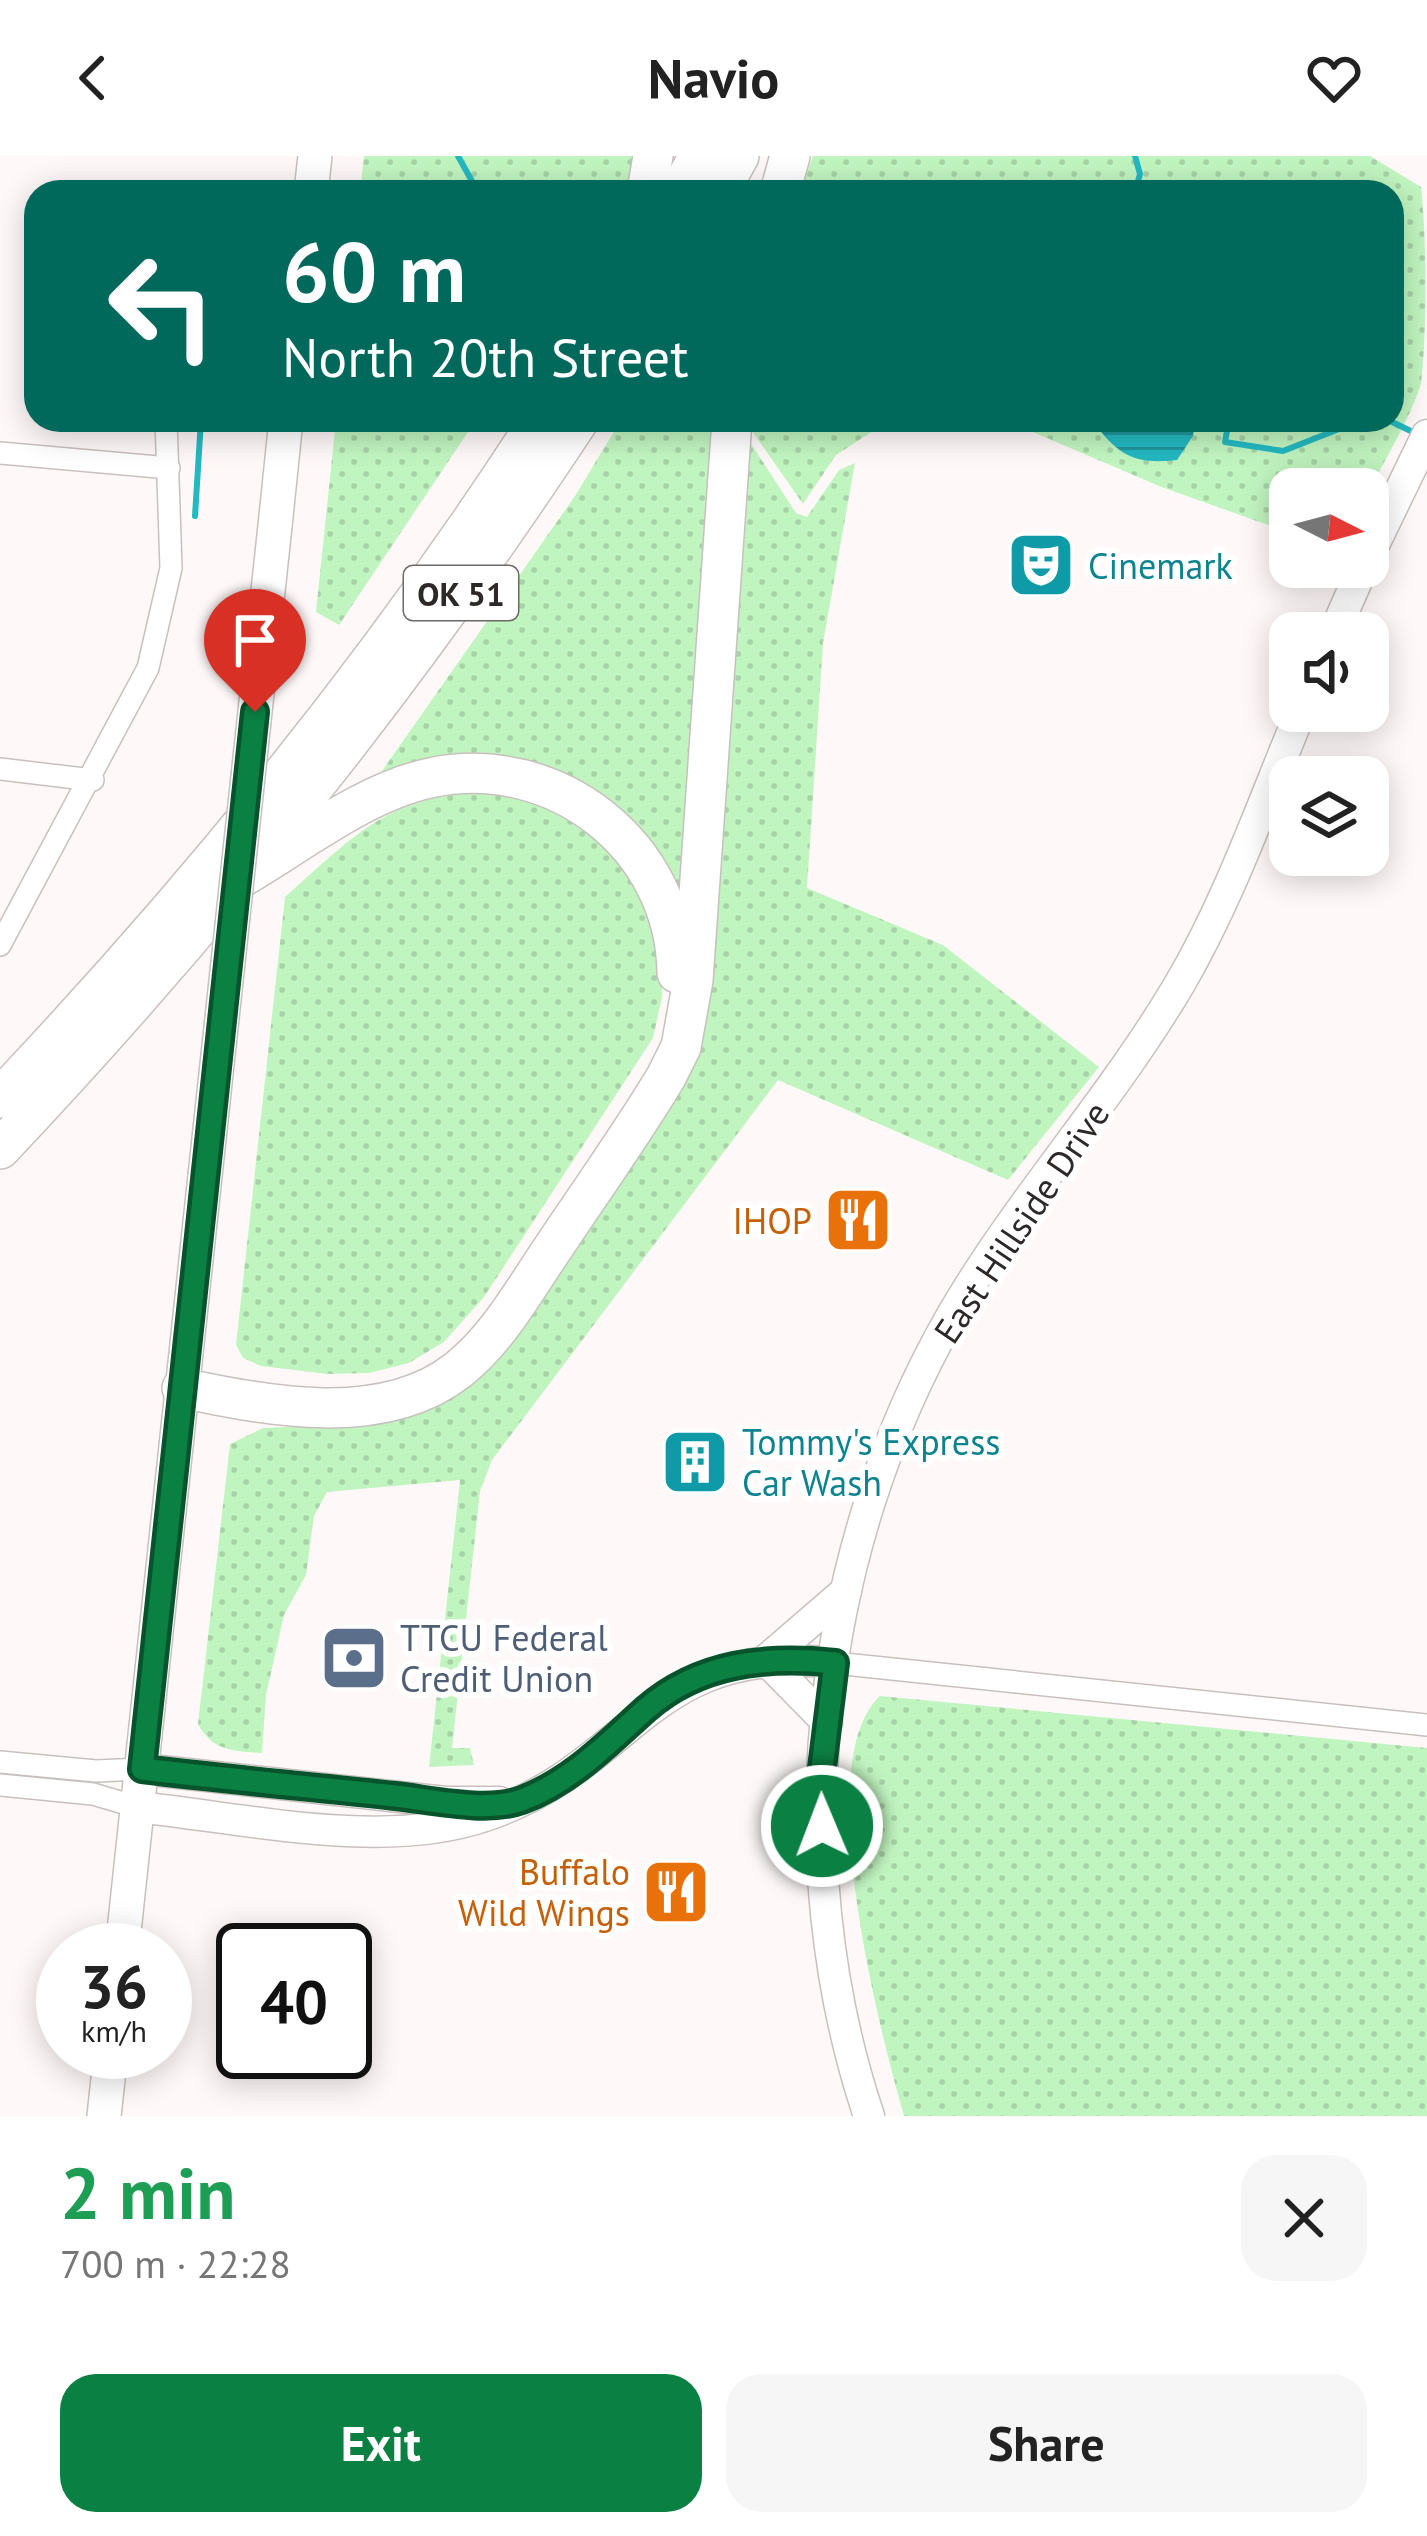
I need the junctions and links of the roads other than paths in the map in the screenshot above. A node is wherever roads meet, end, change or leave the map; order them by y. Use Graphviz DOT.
graph roads {
  1 [pos="167,432"];
  2 [pos="285,432"];
  3 [pos="530,432"];
  4 [pos="571,432"];
  5 [pos="731,432"];
  6 [pos="1427,435"];
  7 [pos="0,453"];
  8 [pos="169,468"];
  9 [pos="1389,512"];
  10 [pos="1292,732"];
  11 [pos="0,769"];
  12 [pos="93,779"];
  13 [pos="242,877"];
  14 [pos="0,945"];
  15 [pos="0,1098"];
  16 [pos="0,1149"];
  17 [pos="182,1388"];
  18 [pos="846,1591"];
  19 [pos="766,1660"];
  20 [pos="835,1663"];
  21 [pos="827,1722"];
  22 [pos="1427,1725"];
  23 [pos="0,1762"];
  24 [pos="142,1769"];
  25 [pos="0,1785"];
  26 [pos="518,1802"];
  27 [pos="137,1808"];
  28 [pos="125,1923"];
  29 [pos="108,2079"];
  30 [pos="104,2116"];
  31 [pos="869,2116"];
  1 -- 8 [label="street"];
  2 -- 17 [label="main road, bridge"];
  3 -- 15 [label="highway, OK 51"];
  4 -- 13 [label="highway, OK 51"];
  5 -- 17 [label="highway"];
  6 -- 9 [label="street"];
  7 -- 8 [label="street"];
  8 -- 12 [label="street"];
  10 -- 18 [label="street, East Hillside Drive"];
  11 -- 12 [label="street"];
  12 -- 14 [label="street"];
  13 -- 16 [label="highway, OK 51"];
  13 -- 17 [label="highway"];
  17 -- 24 [label="main road"];
  18 -- 19 [label="street"];
  18 -- 20 [label="street, East Hillside Drive"];
  19 -- 20 [label="street"];
  19 -- 21 [label="street"];
  19 -- 26 [label="street"];
  20 -- 21 [label="street, East Hillside Drive"];
  20 -- 22 [label="street"];
  21 -- 31 [label="street, East Hillside Drive"];
  23 -- 24 [label="street"];
  24 -- 26 [label="street"];
  24 -- 27 [label="main road"];
  25 -- 27 [label="street"];
  26 -- 27 [label="street"];
  27 -- 28 [label="main road"];
  29 -- 30 [label="main road"];
}
